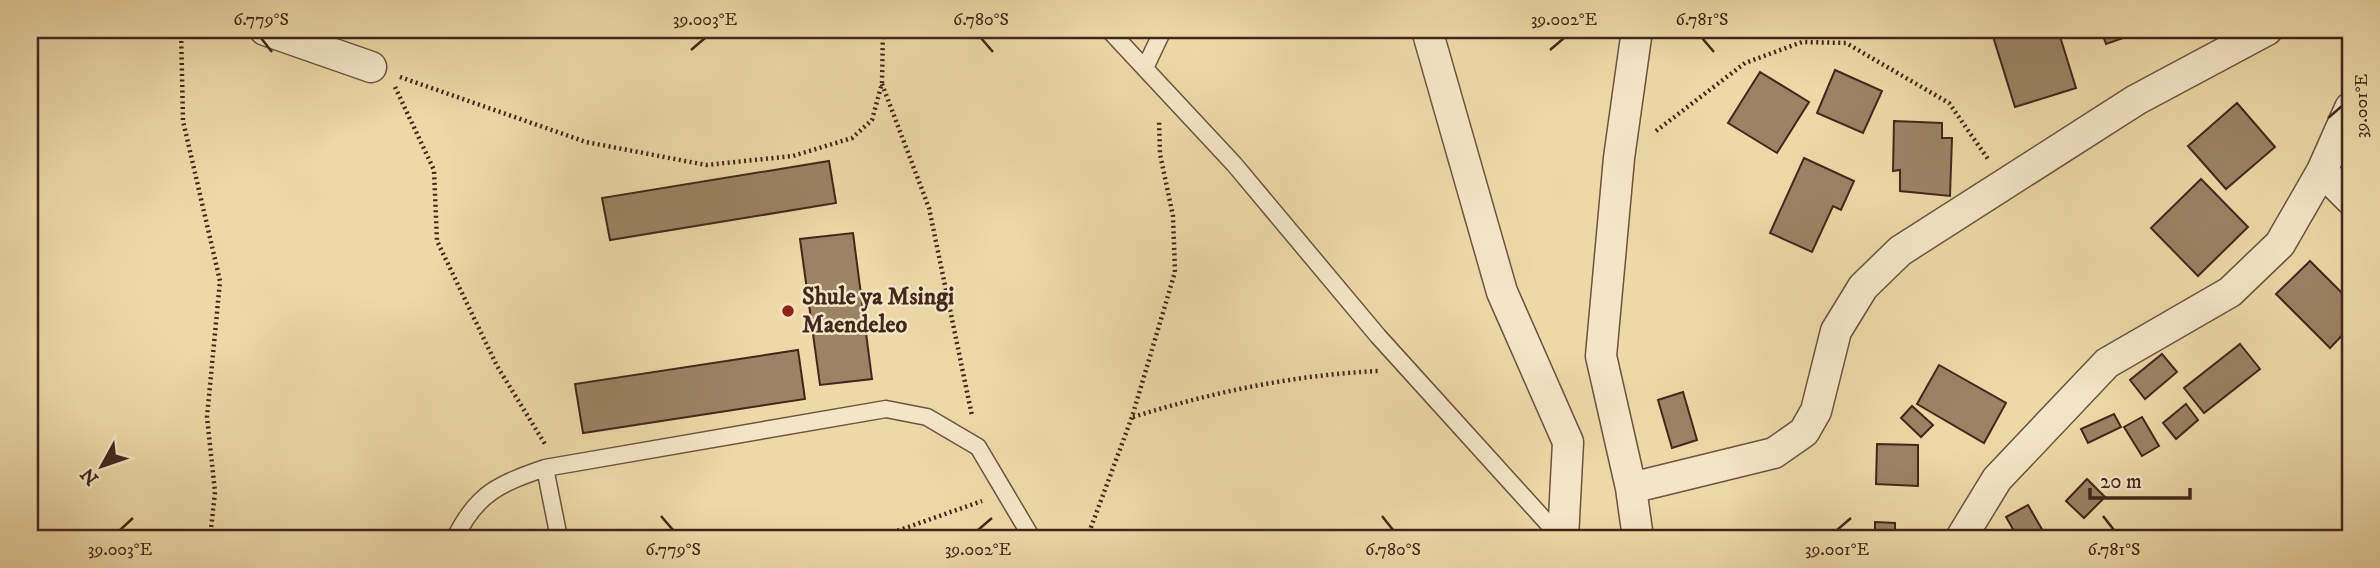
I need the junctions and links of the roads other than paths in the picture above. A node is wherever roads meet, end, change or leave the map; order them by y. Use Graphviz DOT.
graph roads {
  1 [pos="265,30"];
  2 [pos="1109,30"];
  3 [pos="1163,30"];
  4 [pos="1427,30"];
  5 [pos="1637,30"];
  6 [pos="2267,30"];
  7 [pos="1145,68"];
  8 [pos="380,70"];
  9 [pos="2350,108"];
  10 [pos="2322,171"];
  11 [pos="2350,199"];
  12 [pos="552,467"];
  13 [pos="1631,488"];
  14 [pos="455,538"];
  15 [pos="559,538"];
  16 [pos="1032,538"];
  17 [pos="1562,538"];
  18 [pos="1638,538"];
  19 [pos="1961,538"];
  1 -- 8 [label="street"];
  2 -- 7 [label="lane"];
  3 -- 7 [label="lane"];
  4 -- 17 [label="street"];
  5 -- 13 [label="street"];
  6 -- 13 [label="street"];
  7 -- 17 [label="lane"];
  9 -- 10 [label="street"];
  10 -- 11 [label="street"];
  10 -- 19 [label="street"];
  12 -- 14 [label="lane"];
  12 -- 15 [label="lane"];
  12 -- 16 [label="lane"];
  13 -- 18 [label="street"];
}
